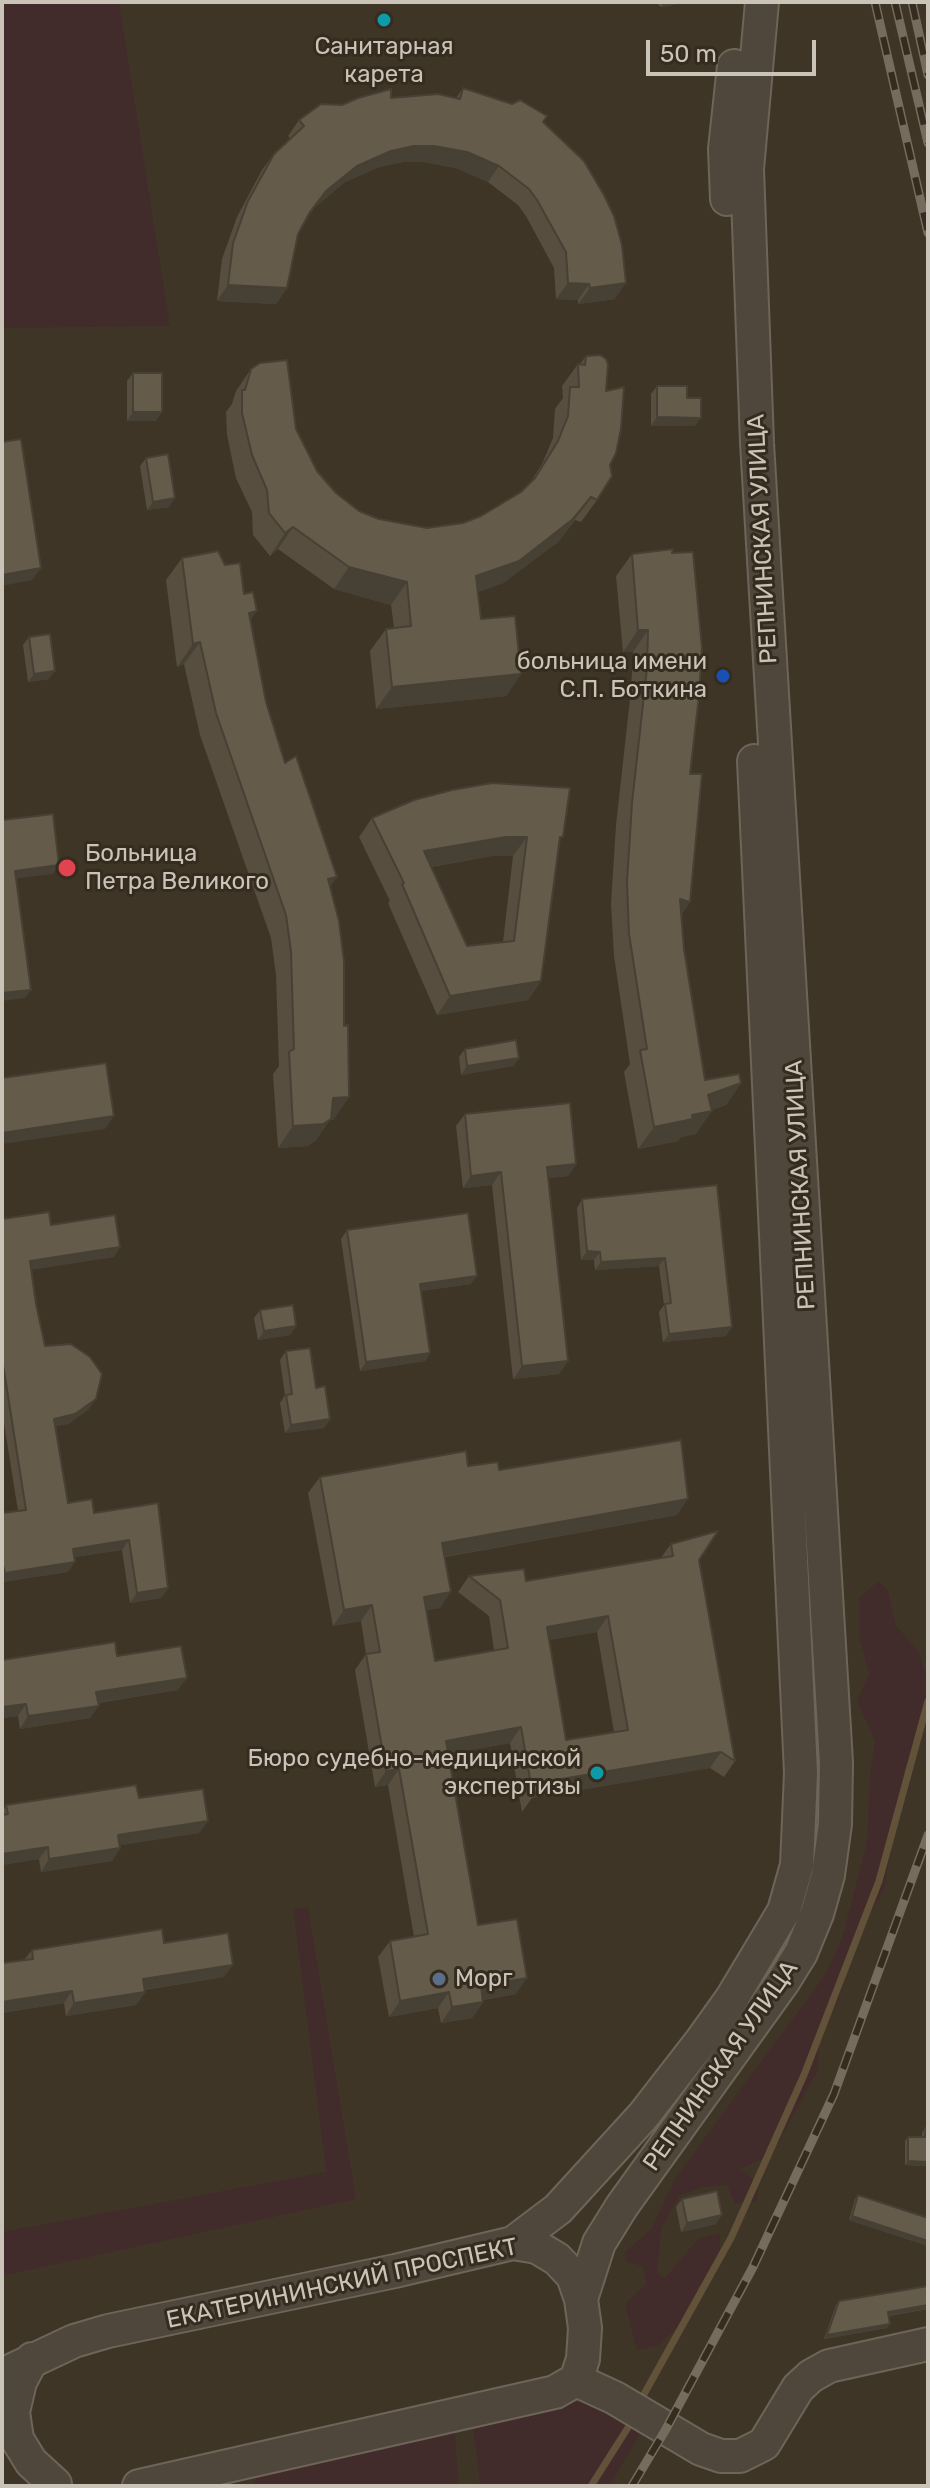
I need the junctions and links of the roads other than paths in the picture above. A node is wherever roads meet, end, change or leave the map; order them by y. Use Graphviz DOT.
graph roads {
  1 [pos="741,2"];
  2 [pos="762,2"];
  3 [pos="513,2243"];
  4 [pos="581,2299"];
  5 [pos="928,2344"];
  6 [pos="32,2359"];
  7 [pos="2,2375"];
  8 [pos="576,2380"];
  9 [pos="2,2467"];
  10 [pos="64,2485"];
  11 [pos="139,2486"];
  1 -- 3 [label="street, РЕПНИНСКАЯ УЛИЦА"];
  2 -- 4 [label="street, РЕПНИНСКАЯ УЛИЦА"];
  3 -- 4 [label="street, ЕКАТЕРИНИНСКИЙ ПРОСПЕКТ"];
  3 -- 6 [label="street, ЕКАТЕРИНИНСКИЙ ПРОСПЕКТ"];
  4 -- 8 [label="street, ЕКАТЕРИНИНСКИЙ ПРОСПЕКТ"];
  5 -- 8 [label="street"];
  6 -- 7 [label="street, ЕКАТЕРИНИНСКИЙ ПРОСПЕКТ"];
  6 -- 10 [label="street"];
  8 -- 11 [label="street"];
  9 -- 10 [label="street"];
}
